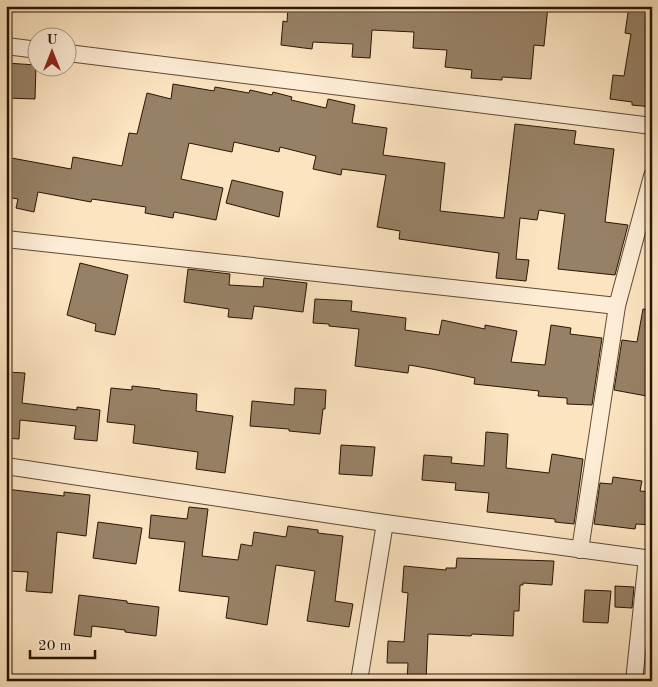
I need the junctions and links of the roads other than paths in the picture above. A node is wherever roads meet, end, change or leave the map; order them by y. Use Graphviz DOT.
graph roads {
  1 [pos="6,46"];
  2 [pos="28,49"];
  3 [pos="78,54"];
  4 [pos="652,126"];
  5 [pos="652,176"];
  6 [pos="6,238"];
  7 [pos="617,306"];
  8 [pos="6,466"];
  9 [pos="385,523"];
  10 [pos="580,550"];
  11 [pos="649,558"];
  12 [pos="358,681"];
  13 [pos="634,681"];
  1 -- 2 [label="street"];
  3 -- 4 [label="street"];
  5 -- 7 [label="street"];
  6 -- 7 [label="street"];
  7 -- 10 [label="street"];
  8 -- 9 [label="street"];
  9 -- 10 [label="street"];
  9 -- 12 [label="street"];
  10 -- 11 [label="street"];
  11 -- 13 [label="street"];
}
